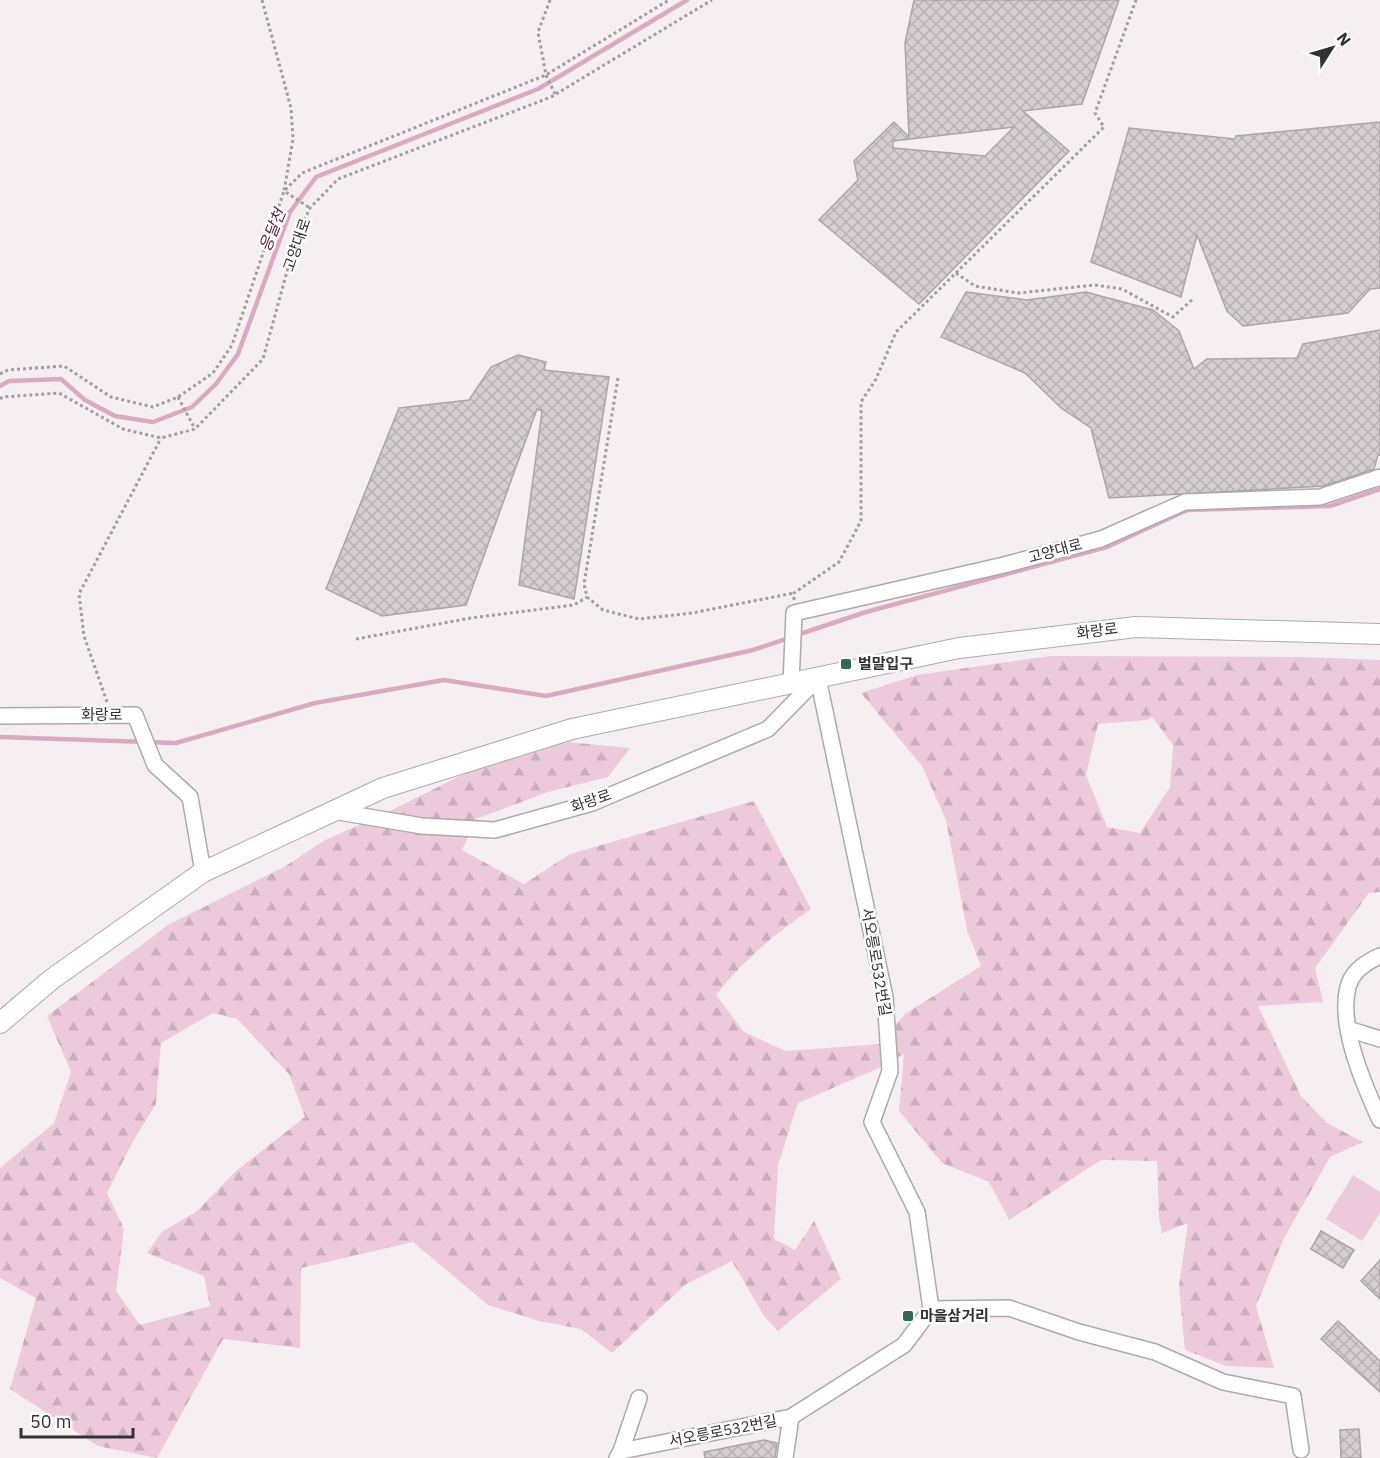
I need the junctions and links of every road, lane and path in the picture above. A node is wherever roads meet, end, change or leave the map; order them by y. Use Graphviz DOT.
graph roads {
  1 [pos="262,0"];
  2 [pos="550,0"];
  3 [pos="669,0"];
  4 [pos="712,0"];
  5 [pos="1136,0"];
  6 [pos="546,75"];
  7 [pos="555,94"];
  8 [pos="284,191"];
  9 [pos="308,207"];
  10 [pos="956,273"];
  11 [pos="1193,299"];
  12 [pos="0,374"];
  13 [pos="618,378"];
  14 [pos="178,397"];
  15 [pos="0,399"];
  16 [pos="195,429"];
  17 [pos="161,438"];
  18 [pos="1380,477"];
  19 [pos="794,592"];
  20 [pos="586,597"];
  21 [pos="794,614"];
  22 [pos="1380,634"];
  23 [pos="356,639"];
  24 [pos="819,678"];
  25 [pos="791,684"];
  26 [pos="112,715"];
  27 [pos="0,716"];
  28 [pos="333,811"];
  29 [pos="203,872"];
  30 [pos="1380,956"];
  31 [pos="0,1023"];
  32 [pos="1348,1029"];
  33 [pos="1380,1039"];
  34 [pos="1380,1120"];
  35 [pos="931,1309"];
  36 [pos="639,1398"];
  37 [pos="791,1418"];
  38 [pos="1301,1450"];
  39 [pos="619,1455"];
  40 [pos="785,1458"];
  1 -- 8 [label="path"];
  2 -- 6 [label="path"];
  3 -- 6 [label="path, 고양대로"];
  4 -- 7 [label="path, 고양대로"];
  5 -- 10 [label="path"];
  6 -- 7 [label="path"];
  6 -- 8 [label="path, 고양대로"];
  7 -- 9 [label="path, 고양대로"];
  8 -- 9 [label="path"];
  8 -- 14 [label="path, 고양대로"];
  9 -- 16 [label="path, 고양대로"];
  10 -- 11 [label="path"];
  10 -- 19 [label="path"];
  12 -- 14 [label="path, 고양대로"];
  13 -- 20 [label="path"];
  14 -- 16 [label="path"];
  15 -- 17 [label="path"];
  16 -- 17 [label="path"];
  17 -- 26 [label="path"];
  18 -- 21 [label="street, 고양대로"];
  19 -- 20 [label="path"];
  19 -- 21 [label="path"];
  20 -- 23 [label="path"];
  21 -- 25 [label="street"];
  22 -- 24 [label="main road, 화랑로"];
  24 -- 25 [label="main road, 화랑로"];
  24 -- 28 [label="street, 화랑로"];
  24 -- 35 [label="street, 서오릉로532번길"];
  25 -- 28 [label="main road, 화랑로"];
  26 -- 27 [label="street, 화랑로"];
  26 -- 29 [label="street, 화랑로"];
  28 -- 29 [label="main road, 화랑로"];
  29 -- 31 [label="main road, 화랑로"];
  30 -- 32 [label="street"];
  32 -- 33 [label="street"];
  32 -- 34 [label="street"];
  35 -- 37 [label="street, 서오릉로532번길"];
  35 -- 38 [label="street"];
  36 -- 39 [label="street, 서오릉로532번길"];
  37 -- 39 [label="street, 서오릉로532번길"];
  37 -- 40 [label="street"];
}
